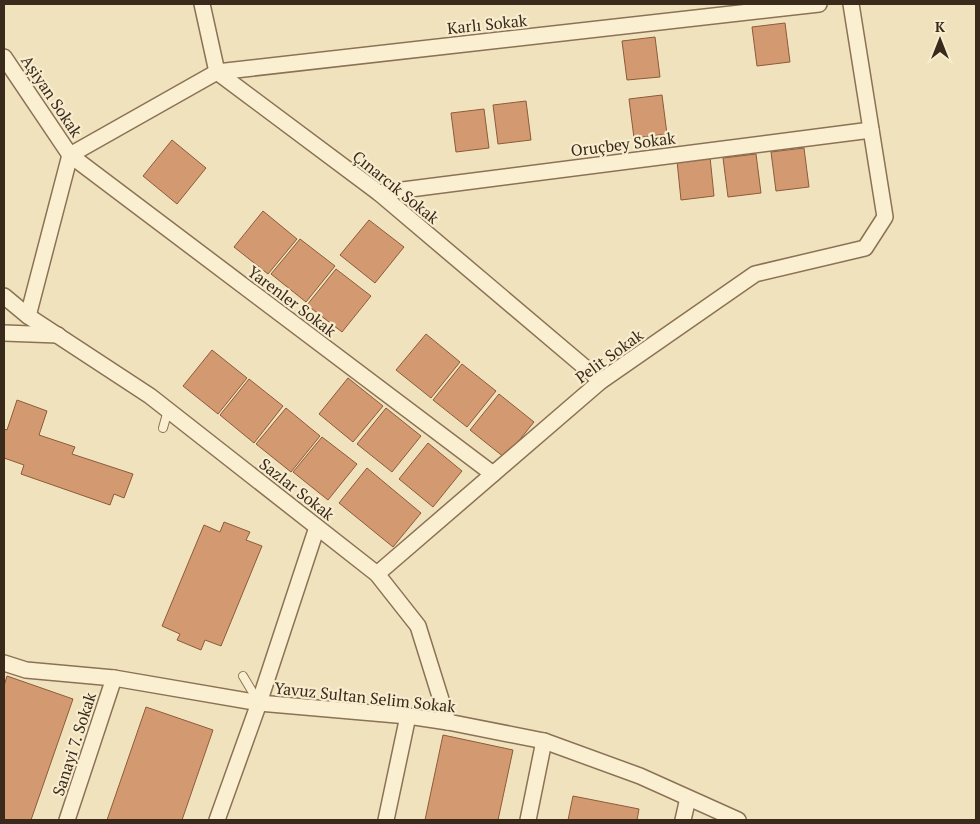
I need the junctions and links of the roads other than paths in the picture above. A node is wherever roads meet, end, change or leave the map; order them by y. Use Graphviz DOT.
graph roads {
  1 [pos="202,4"];
  2 [pos="820,4"];
  3 [pos="851,4"];
  4 [pos="4,56"];
  5 [pos="217,72"];
  6 [pos="872,130"];
  7 [pos="70,155"];
  8 [pos="379,193"];
  9 [pos="4,296"];
  10 [pos="28,316"];
  11 [pos="4,333"];
  12 [pos="59,335"];
  13 [pos="601,382"];
  14 [pos="168,410"];
  15 [pos="163,428"];
  16 [pos="493,474"];
  17 [pos="317,527"];
  18 [pos="377,574"];
  19 [pos="4,663"];
  20 [pos="243,676"];
  21 [pos="114,678"];
  22 [pos="259,703"];
  23 [pos="408,716"];
  24 [pos="448,722"];
  25 [pos="544,741"];
  26 [pos="688,798"];
  27 [pos="68,820"];
  28 [pos="217,820"];
  29 [pos="386,820"];
  30 [pos="528,820"];
  31 [pos="683,820"];
  32 [pos="738,820"];
  1 -- 5 [label="street"];
  2 -- 5 [label="street, Karlı Sokak"];
  3 -- 6 [label="street"];
  4 -- 7 [label="street, Aşiyan Sokak"];
  5 -- 7 [label="street"];
  5 -- 8 [label="street, Çınarcık Sokak"];
  6 -- 8 [label="street, Oruçbey Sokak"];
  6 -- 13 [label="street, Pelit Sokak"];
  7 -- 10 [label="street"];
  7 -- 16 [label="street, Yarenler Sokak"];
  8 -- 13 [label="street, Çınarcık Sokak"];
  9 -- 10 [label="street, Sazlar Sokak"];
  10 -- 12 [label="street, Sazlar Sokak"];
  11 -- 12 [label="street"];
  12 -- 14 [label="street, Sazlar Sokak"];
  13 -- 16 [label="street, Pelit Sokak"];
  14 -- 15 [label="lane"];
  14 -- 17 [label="street, Sazlar Sokak"];
  16 -- 18 [label="street, Pelit Sokak"];
  17 -- 18 [label="street, Sazlar Sokak"];
  17 -- 22 [label="street"];
  18 -- 24 [label="street, Sazlar Sokak"];
  19 -- 21 [label="street, Yavuz Sultan Selim Sokak"];
  20 -- 22 [label="lane"];
  21 -- 22 [label="street, Yavuz Sultan Selim Sokak"];
  21 -- 27 [label="street, Sanayi 7. Sokak"];
  22 -- 23 [label="street, Yavuz Sultan Selim Sokak"];
  22 -- 28 [label="street"];
  23 -- 24 [label="street, Yavuz Sultan Selim Sokak"];
  23 -- 29 [label="street"];
  24 -- 25 [label="street, Yavuz Sultan Selim Sokak"];
  25 -- 26 [label="street, Yavuz Sultan Selim Sokak"];
  25 -- 30 [label="street"];
  26 -- 31 [label="street"];
  26 -- 32 [label="street, Yavuz Sultan Selim Sokak"];
}
